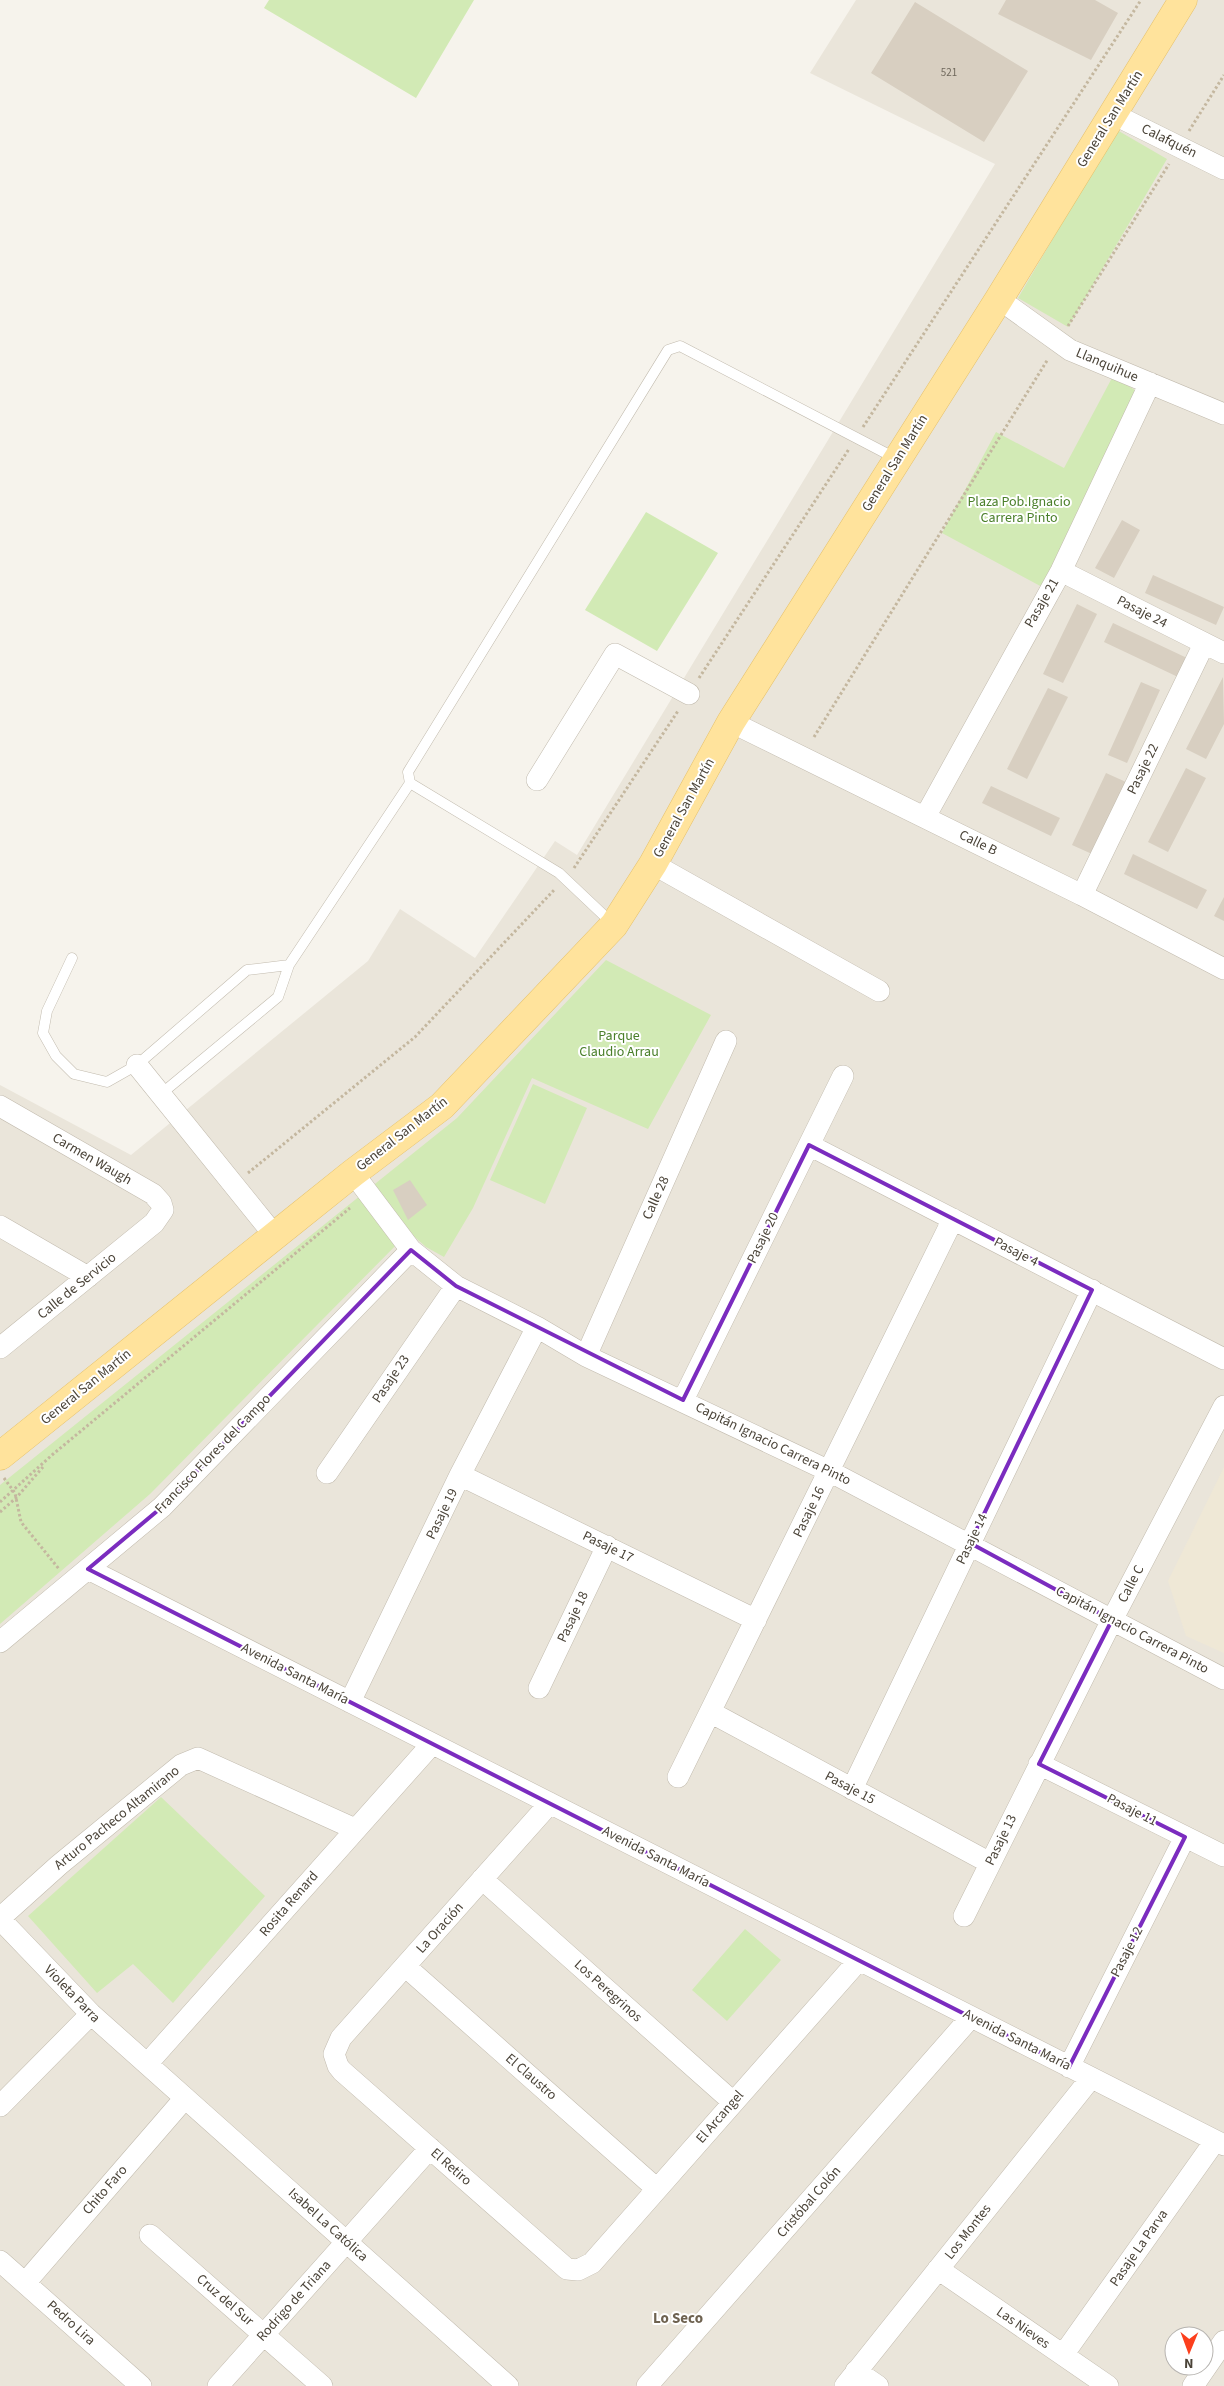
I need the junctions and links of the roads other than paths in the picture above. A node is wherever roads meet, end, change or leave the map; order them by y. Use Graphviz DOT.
graph roads {
  1 [pos="1183,0"];
  2 [pos="1113,114"];
  3 [pos="1224,169"];
  4 [pos="999,299"];
  5 [pos="1150,383"];
  6 [pos="1224,414"];
  7 [pos="898,460"];
  8 [pos="1060,571"];
  9 [pos="1204,644"];
  10 [pos="1224,653"];
  11 [pos="689,694"];
  12 [pos="731,722"];
  13 [pos="536,780"];
  14 [pos="410,783"];
  15 [pos="925,817"];
  16 [pos="653,864"];
  17 [pos="1082,895"];
  18 [pos="614,925"];
  19 [pos="72,958"];
  20 [pos="290,965"];
  21 [pos="1224,969"];
  22 [pos="879,991"];
  23 [pos="726,1041"];
  24 [pos="137,1064"];
  25 [pos="843,1076"];
  26 [pos="161,1094"];
  27 [pos="0,1106"];
  28 [pos="809,1145"];
  29 [pos="361,1183"];
  30 [pos="953,1219"];
  31 [pos="154,1223"];
  32 [pos="0,1226"];
  33 [pos="275,1236"];
  34 [pos="411,1250"];
  35 [pos="88,1276"];
  36 [pos="456,1286"];
  37 [pos="1092,1290"];
  38 [pos="537,1328"];
  39 [pos="1,1345"];
  40 [pos="586,1356"];
  41 [pos="1224,1359"];
  42 [pos="683,1400"];
  43 [pos="1224,1406"];
  44 [pos="0,1456"];
  45 [pos="829,1471"];
  46 [pos="327,1473"];
  47 [pos="460,1475"];
  48 [pos="970,1543"];
  49 [pos="607,1546"];
  50 [pos="88,1569"];
  51 [pos="756,1620"];
  52 [pos="1112,1620"];
  53 [pos="0,1642"];
  54 [pos="1224,1679"];
  55 [pos="539,1688"];
  56 [pos="350,1702"];
  57 [pos="710,1712"];
  58 [pos="432,1744"];
  59 [pos="1039,1764"];
  60 [pos="678,1778"];
  61 [pos="852,1789"];
  62 [pos="550,1803"];
  63 [pos="355,1829"];
  64 [pos="1185,1837"];
  65 [pos="1224,1856"];
  66 [pos="990,1863"];
  67 [pos="482,1879"];
  68 [pos="964,1916"];
  69 [pos="0,1919"];
  70 [pos="860,1960"];
  71 [pos="406,1966"];
  72 [pos="90,2014"];
  73 [pos="971,2017"];
  74 [pos="334,2054"];
  75 [pos="147,2064"];
  76 [pos="1069,2067"];
  77 [pos="1091,2078"];
  78 [pos="185,2098"];
  79 [pos="733,2102"];
  80 [pos="0,2106"];
  81 [pos="1219,2143"];
  82 [pos="430,2148"];
  83 [pos="657,2189"];
  84 [pos="150,2234"];
  85 [pos="346,2242"];
  86 [pos="0,2261"];
  87 [pos="938,2269"];
  88 [pos="578,2270"];
  89 [pos="25,2283"];
  90 [pos="264,2335"];
  91 [pos="1224,2341"];
  92 [pos="1063,2355"];
  93 [pos="850,2379"];
  94 [pos="141,2386"];
  95 [pos="218,2386"];
  96 [pos="322,2386"];
  97 [pos="508,2386"];
  98 [pos="647,2386"];
  99 [pos="878,2386"];
  100 [pos="1108,2386"];
  101 [pos="1193,2386"];
  1 -- 2 [label="main road, General San Martín"];
  2 -- 3 [label="street, Calafquén"];
  2 -- 4 [label="main road, General San Martín"];
  4 -- 5 [label="street, Llanquihue"];
  4 -- 7 [label="main road, General San Martín"];
  5 -- 6 [label="street, Llanquihue"];
  5 -- 8 [label="street, Pasaje 21"];
  7 -- 12 [label="main road, General San Martín"];
  7 -- 14 [label="lane"];
  8 -- 9 [label="street, Pasaje 24"];
  8 -- 15 [label="street, Pasaje 21"];
  9 -- 10 [label="street, Pasaje 24"];
  9 -- 17 [label="street, Pasaje 22"];
  11 -- 13 [label="street"];
  12 -- 15 [label="street, Calle B"];
  12 -- 16 [label="main road, General San Martín"];
  14 -- 18 [label="lane"];
  14 -- 20 [label="lane"];
  15 -- 17 [label="street, Calle B"];
  16 -- 18 [label="main road, General San Martín"];
  16 -- 22 [label="street"];
  17 -- 21 [label="street, Calle B"];
  18 -- 29 [label="main road, General San Martín"];
  19 -- 24 [label="lane"];
  20 -- 24 [label="lane"];
  20 -- 26 [label="lane"];
  23 -- 40 [label="street, Calle 28"];
  24 -- 26 [label="street"];
  25 -- 28 [label="street, Pasaje 20"];
  26 -- 33 [label="street"];
  27 -- 31 [label="street, Carmen Waugh"];
  28 -- 30 [label="street, Pasaje 4"];
  28 -- 42 [label="street, Pasaje 20"];
  29 -- 33 [label="main road, General San Martín"];
  29 -- 34 [label="street, Capitán Ignacio Carrera Pinto"];
  30 -- 37 [label="street, Pasaje 4"];
  30 -- 45 [label="street, Pasaje 16"];
  31 -- 35 [label="street, Calle de Servicio"];
  32 -- 35 [label="street"];
  33 -- 44 [label="main road, General San Martín"];
  34 -- 36 [label="street, Capitán Ignacio Carrera Pinto"];
  34 -- 50 [label="street, Francisco Flores del Campo"];
  35 -- 39 [label="street, Calle de Servicio"];
  36 -- 38 [label="street, Capitán Ignacio Carrera Pinto"];
  36 -- 46 [label="street, Pasaje 23"];
  37 -- 41 [label="street, Pasaje 4"];
  37 -- 48 [label="street, Pasaje 14"];
  38 -- 40 [label="street, Capitán Ignacio Carrera Pinto"];
  38 -- 47 [label="street, Pasaje 19"];
  40 -- 42 [label="street, Capitán Ignacio Carrera Pinto"];
  42 -- 45 [label="street, Capitán Ignacio Carrera Pinto"];
  43 -- 52 [label="street, Calle C"];
  45 -- 48 [label="street, Capitán Ignacio Carrera Pinto"];
  45 -- 51 [label="street, Pasaje 16"];
  47 -- 49 [label="street, Pasaje 17"];
  47 -- 56 [label="street, Pasaje 19"];
  48 -- 52 [label="street, Capitán Ignacio Carrera Pinto"];
  48 -- 61 [label="street, Pasaje 14"];
  49 -- 51 [label="street, Pasaje 17"];
  49 -- 55 [label="street, Pasaje 18"];
  50 -- 53 [label="street, Francisco Flores del Campo"];
  50 -- 56 [label="street, Avenida Santa María"];
  51 -- 57 [label="street, Pasaje 16"];
  52 -- 54 [label="street, Capitán Ignacio Carrera Pinto"];
  52 -- 59 [label="street, Calle C"];
  56 -- 58 [label="street, Avenida Santa María"];
  57 -- 60 [label="street, Pasaje 16"];
  57 -- 61 [label="street, Pasaje 15"];
  58 -- 62 [label="street, Avenida Santa María"];
  58 -- 63 [label="street, Rosita Renard"];
  59 -- 64 [label="street, Pasaje 11"];
  59 -- 66 [label="street, Pasaje 13"];
  61 -- 66 [label="street, Pasaje 15"];
  62 -- 67 [label="street, La Oración"];
  62 -- 70 [label="street, Avenida Santa María"];
  63 -- 69 [label="street, Arturo Pacheco Altamirano"];
  63 -- 75 [label="street, Rosita Renard"];
  64 -- 65 [label="street, Pasaje 11"];
  64 -- 76 [label="street, Pasaje 12"];
  66 -- 68 [label="street, Pasaje 13"];
  67 -- 71 [label="street, La Oración"];
  67 -- 79 [label="street, Los Peregrinos"];
  69 -- 72 [label="street, Violeta Parra"];
  70 -- 73 [label="street, Avenida Santa María"];
  70 -- 79 [label="street, El Arcangel"];
  71 -- 74 [label="street, La Oración"];
  71 -- 83 [label="street, El Claustro"];
  72 -- 75 [label="street, Violeta Parra"];
  72 -- 80 [label="street"];
  73 -- 76 [label="street, Avenida Santa María"];
  73 -- 98 [label="street, Cristóbal Colón"];
  74 -- 82 [label="street, El Retiro"];
  75 -- 78 [label="street, Isabel La Católica"];
  76 -- 77 [label="street, Avenida Santa María"];
  77 -- 81 [label="street, Avenida Santa María"];
  77 -- 87 [label="street, Los Montes"];
  78 -- 85 [label="street, Isabel La Católica"];
  78 -- 89 [label="street, Chito Faro"];
  79 -- 83 [label="street, El Arcangel"];
  81 -- 92 [label="street, Pasaje La Parva"];
  82 -- 85 [label="street, Rodrigo de Triana"];
  82 -- 88 [label="street, El Retiro"];
  83 -- 88 [label="street, El Arcangel"];
  84 -- 90 [label="street, Cruz del Sur"];
  85 -- 90 [label="street, Rodrigo de Triana"];
  85 -- 97 [label="street, Isabel La Católica"];
  86 -- 89 [label="street, Pedro Lira"];
  87 -- 92 [label="street, Las Nieves"];
  87 -- 93 [label="street, Los Montes"];
  89 -- 94 [label="street, Pedro Lira"];
  90 -- 95 [label="street, Rodrigo de Triana"];
  90 -- 96 [label="street, Cruz del Sur"];
  91 -- 101 [label="street"];
  92 -- 100 [label="street, Las Nieves"];
  93 -- 99 [label="street"];
}
